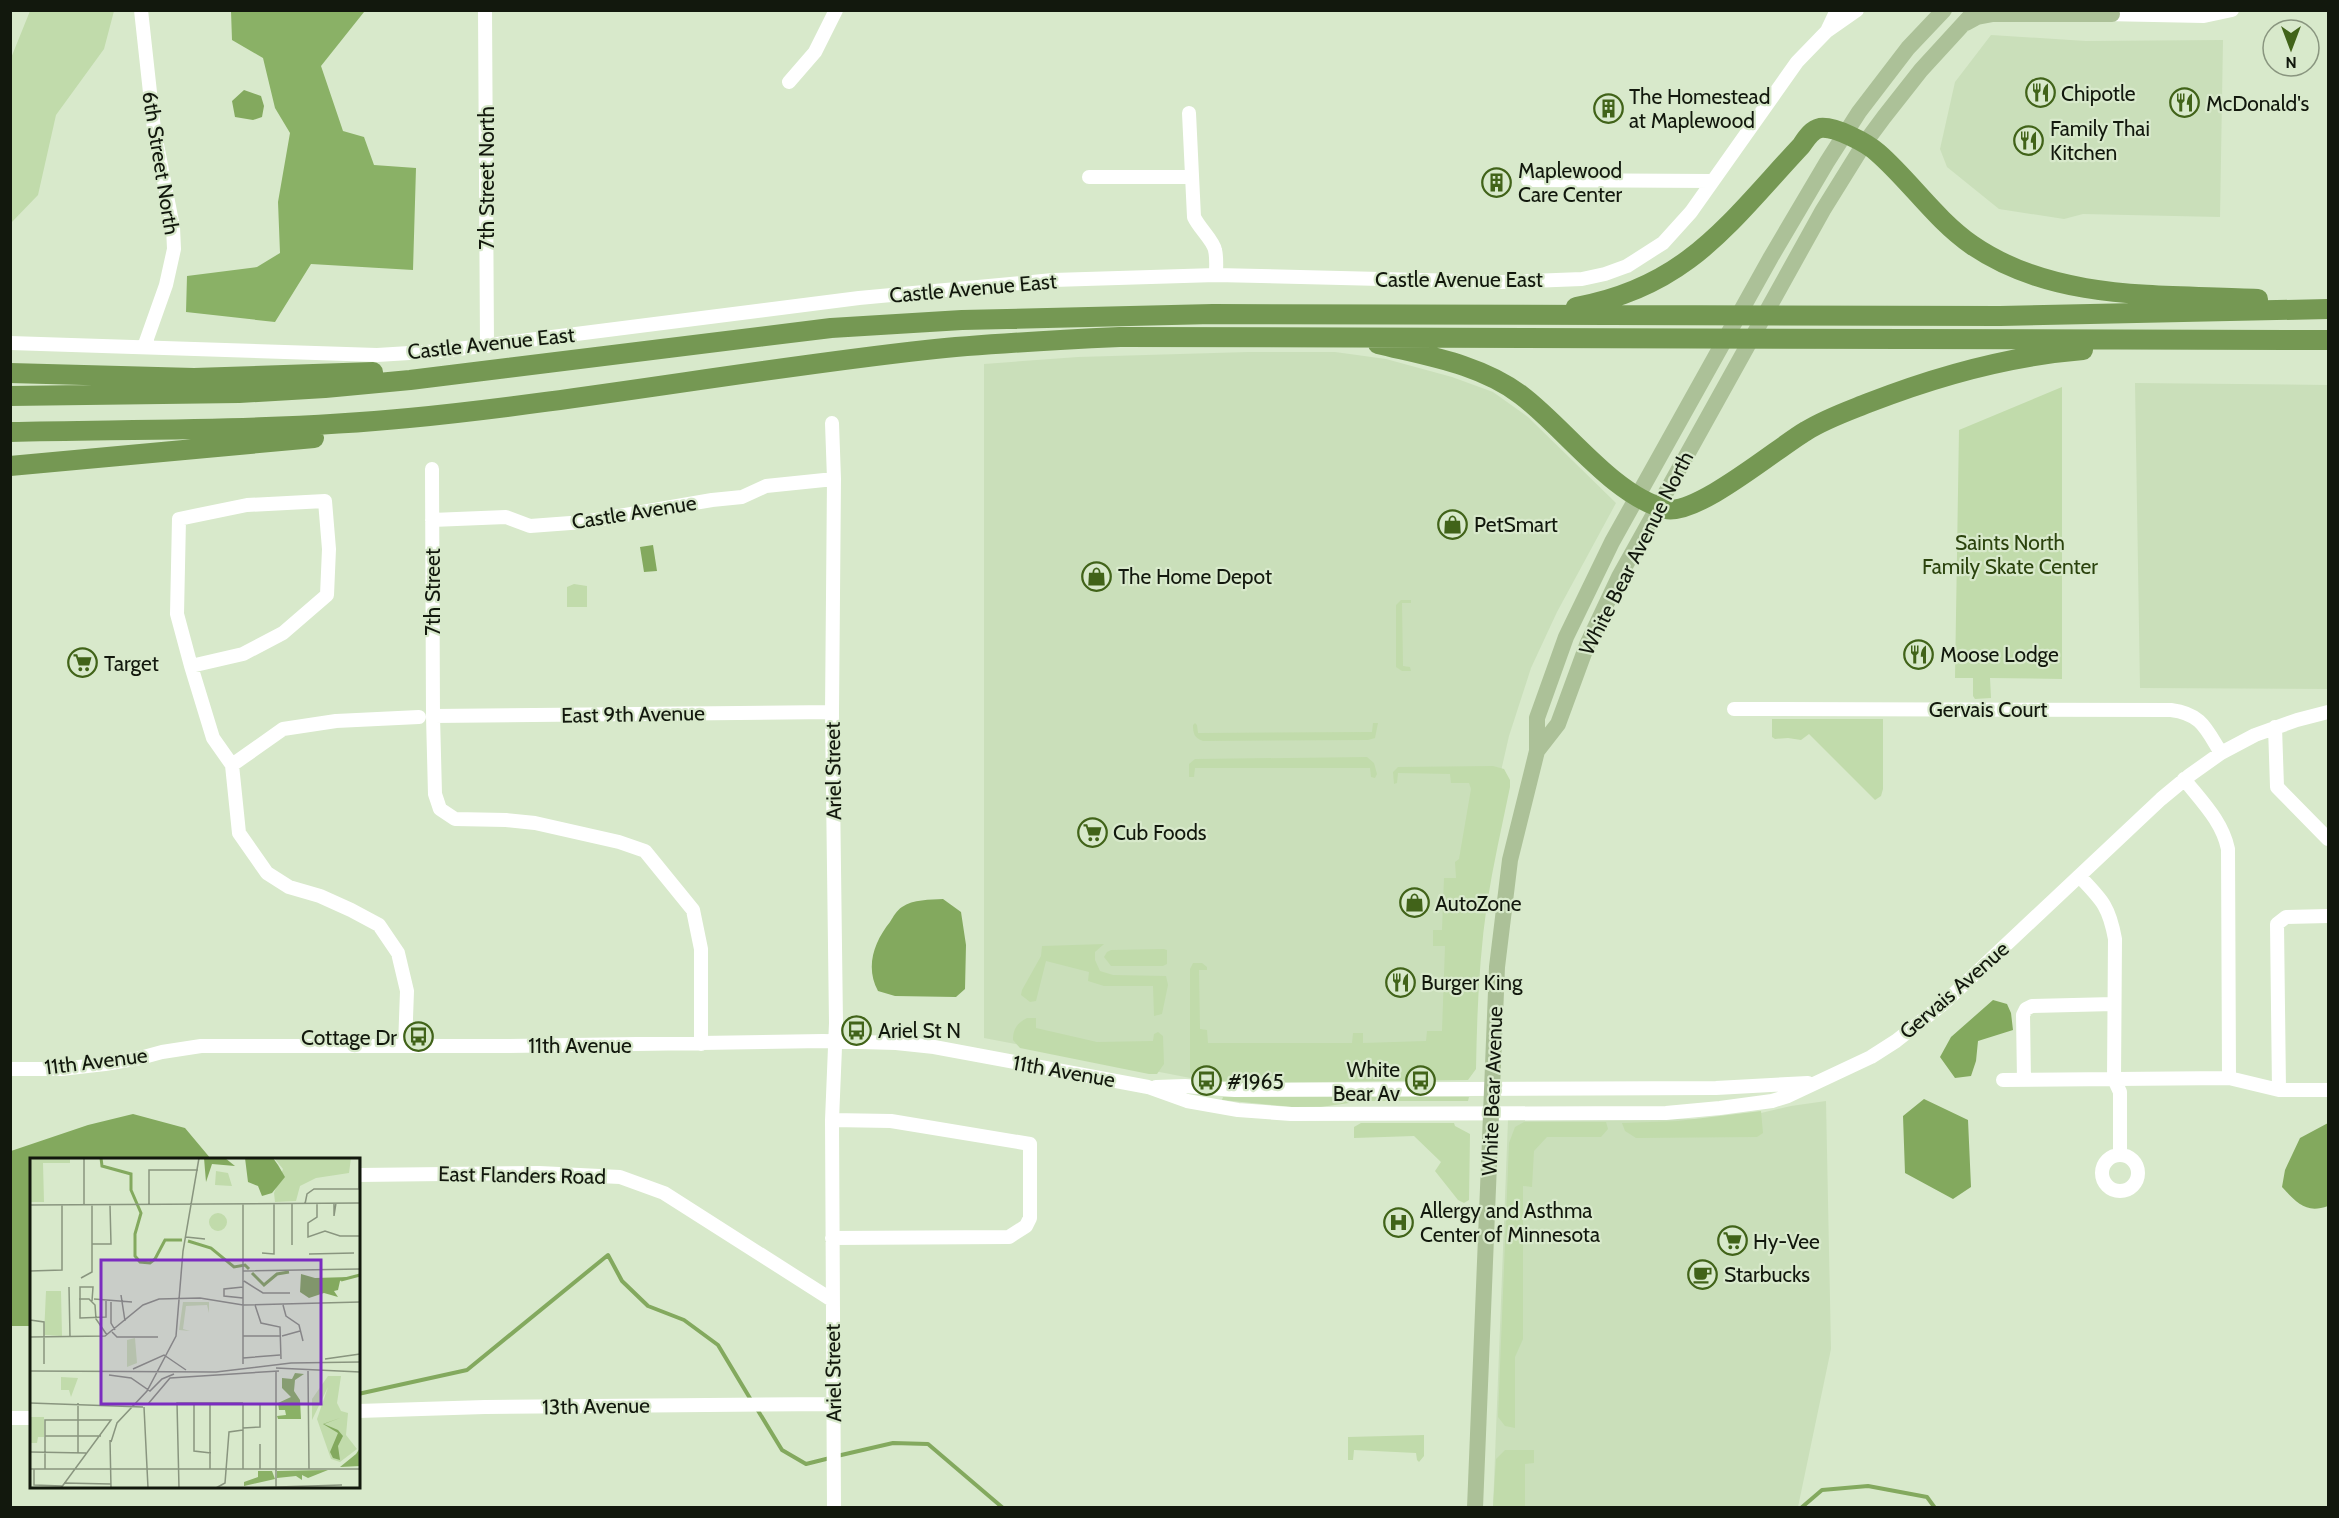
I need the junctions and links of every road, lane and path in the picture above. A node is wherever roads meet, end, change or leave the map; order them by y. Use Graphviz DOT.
graph roads {
  1 [pos="141,10"];
  2 [pos="485,10"];
  3 [pos="836,10"];
  4 [pos="1837,10"];
  5 [pos="1857,10"];
  6 [pos="1944,10"];
  7 [pos="1976,10"];
  8 [pos="2077,10"];
  9 [pos="2232,10"];
  10 [pos="2112,14"];
  11 [pos="1960,27"];
  12 [pos="1827,31"];
  13 [pos="789,82"];
  14 [pos="1189,113"];
  15 [pos="1844,133"];
  16 [pos="1864,144"];
  17 [pos="1089,177"];
  18 [pos="1191,177"];
  19 [pos="1528,180"];
  20 [pos="1712,181"];
  21 [pos="1216,275"];
  22 [pos="2328,302"];
  23 [pos="2328,309"];
  24 [pos="1493,315"];
  25 [pos="1349,336"];
  26 [pos="2229,340"];
  27 [pos="2328,340"];
  28 [pos="10,343"];
  29 [pos="487,346"];
  30 [pos="144,347"];
  31 [pos="477,372"];
  32 [pos="10,373"];
  33 [pos="10,396"];
  34 [pos="476,410"];
  35 [pos="832,423"];
  36 [pos="10,432"];
  37 [pos="10,466"];
  38 [pos="432,469"];
  39 [pos="834,478"];
  40 [pos="1637,495"];
  41 [pos="1658,506"];
  42 [pos="432,520"];
  43 [pos="191,666"];
  44 [pos="1734,709"];
  45 [pos="832,712"];
  46 [pos="2328,712"];
  47 [pos="426,717"];
  48 [pos="2275,727"];
  49 [pos="1536,751"];
  50 [pos="2221,753"];
  51 [pos="232,765"];
  52 [pos="2184,780"];
  53 [pos="2328,839"];
  54 [pos="2079,876"];
  55 [pos="2328,916"];
  56 [pos="2115,1004"];
  57 [pos="835,1041"];
  58 [pos="701,1044"];
  59 [pos="405,1046"];
  60 [pos="10,1069"];
  61 [pos="2229,1078"];
  62 [pos="2114,1079"];
  63 [pos="2003,1080"];
  64 [pos="2024,1080"];
  65 [pos="1814,1083"];
  66 [pos="1148,1087"];
  67 [pos="1492,1089"];
  68 [pos="2279,1090"];
  69 [pos="2328,1090"];
  70 [pos="1491,1113"];
  71 [pos="832,1120"];
  72 [pos="2120,1155"];
  73 [pos="360,1175"];
  74 [pos="832,1238"];
  75 [pos="832,1300"];
  76 [pos="834,1404"];
  77 [pos="360,1411"];
  78 [pos="10,1418"];
  79 [pos="30,1418"];
  80 [pos="834,1508"];
  81 [pos="1475,1508"];
  1 -- 30 [label="street, 6th Street North"];
  2 -- 29 [label="street, 7th Street North"];
  3 -- 13 [label="street"];
  4 -- 12 [label="street"];
  5 -- 12 [label="street"];
  6 -- 15 [label="main road, White Bear Avenue North"];
  7 -- 11 [label="main road, White Bear Avenue North"];
  8 -- 10 [label="street"];
  9 -- 10 [label="street"];
  10 -- 11 [label="main road"];
  11 -- 16 [label="main road, White Bear Avenue North"];
  12 -- 20 [label="street, Castle Avenue East"];
  14 -- 18 [label="street"];
  15 -- 16 [label="highway"];
  15 -- 24 [label="highway"];
  15 -- 40 [label="main road, White Bear Avenue North"];
  16 -- 22 [label="highway"];
  16 -- 41 [label="main road, White Bear Avenue North"];
  17 -- 18 [label="street"];
  18 -- 21 [label="street"];
  19 -- 20 [label="street"];
  20 -- 21 [label="street, Castle Avenue East"];
  21 -- 29 [label="street, Castle Avenue East"];
  23 -- 24 [label="highway"];
  24 -- 31 [label="highway"];
  25 -- 26 [label="highway"];
  25 -- 34 [label="highway"];
  25 -- 40 [label="highway"];
  26 -- 27 [label="highway"];
  26 -- 41 [label="highway"];
  28 -- 30 [label="street, Castle Avenue East"];
  29 -- 30 [label="street, Castle Avenue East"];
  31 -- 32 [label="highway"];
  31 -- 33 [label="highway"];
  34 -- 36 [label="highway"];
  34 -- 37 [label="highway"];
  35 -- 39 [label="street, Ariel Street"];
  38 -- 42 [label="street, 7th Street"];
  39 -- 42 [label="street, Castle Avenue"];
  39 -- 45 [label="street, Ariel Street"];
  40 -- 41 [label="highway"];
  40 -- 49 [label="main road, White Bear Avenue North"];
  41 -- 49 [label="main road, White Bear Avenue North"];
  42 -- 47 [label="street, 7th Street"];
  43 -- 43 [label="street"];
  43 -- 51 [label="street"];
  44 -- 50 [label="street, Gervais Court"];
  45 -- 47 [label="street, East 9th Avenue"];
  45 -- 57 [label="street, Ariel Street"];
  46 -- 48 [label="street, Gervais Avenue"];
  47 -- 51 [label="street, East 9th Avenue"];
  47 -- 58 [label="street, 7th Street"];
  48 -- 50 [label="street, Gervais Avenue"];
  48 -- 53 [label="street"];
  49 -- 67 [label="main road, White Bear Avenue"];
  50 -- 52 [label="street, Gervais Avenue"];
  51 -- 59 [label="street"];
  52 -- 54 [label="street, Gervais Avenue"];
  52 -- 61 [label="street"];
  54 -- 56 [label="street"];
  54 -- 65 [label="street, Gervais Avenue"];
  55 -- 68 [label="street"];
  56 -- 62 [label="street"];
  56 -- 64 [label="street"];
  57 -- 58 [label="street, 11th Avenue"];
  57 -- 66 [label="street, 11th Avenue"];
  57 -- 71 [label="street, Ariel Street"];
  58 -- 59 [label="street, 11th Avenue"];
  59 -- 60 [label="street, 11th Avenue"];
  61 -- 62 [label="street"];
  61 -- 68 [label="street"];
  62 -- 64 [label="street"];
  62 -- 72 [label="street"];
  63 -- 64 [label="street"];
  65 -- 67 [label="street, Gervais Avenue"];
  65 -- 70 [label="street, Gervais Avenue"];
  66 -- 67 [label="street, 11th Avenue"];
  66 -- 70 [label="street, 11th Avenue"];
  67 -- 70 [label="main road, White Bear Avenue"];
  68 -- 69 [label="street"];
  70 -- 81 [label="main road, White Bear Avenue"];
  71 -- 74 [label="street, Ariel Street"];
  71 -- 74 [label="street"];
  73 -- 75 [label="street, East Flanders Road"];
  74 -- 75 [label="street, Ariel Street"];
  75 -- 76 [label="street, Ariel Street"];
  76 -- 77 [label="street, 13th Avenue"];
  76 -- 80 [label="street, Ariel Street"];
  78 -- 79 [label="street"];
}
